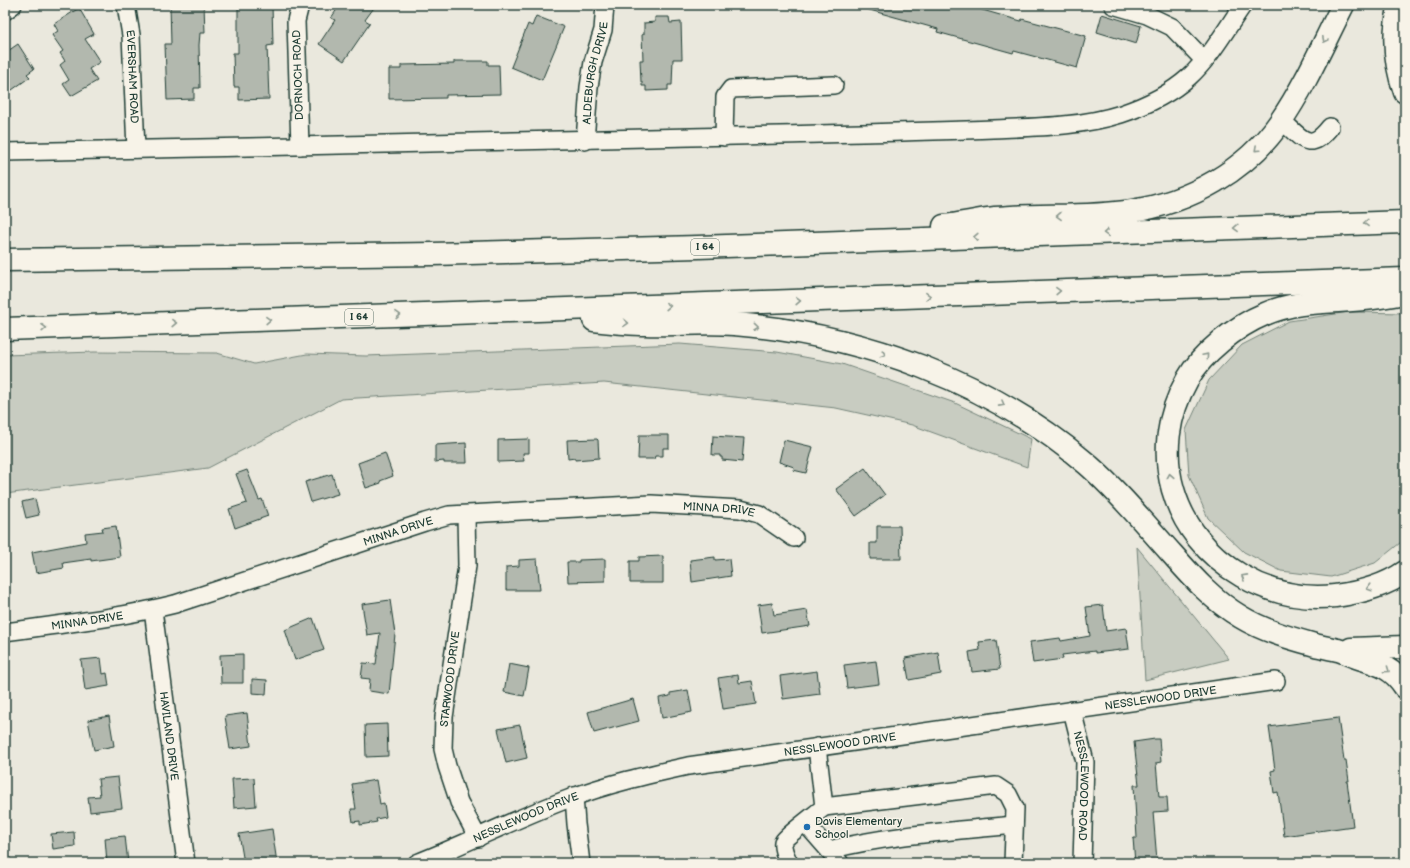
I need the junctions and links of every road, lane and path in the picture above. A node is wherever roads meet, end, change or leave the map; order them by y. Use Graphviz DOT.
graph roads {
  1 [pos="13,5"];
  2 [pos="126,5"];
  3 [pos="300,5"];
  4 [pos="605,5"];
  5 [pos="1114,5"];
  6 [pos="1243,5"];
  7 [pos="1343,5"];
  8 [pos="1400,5"];
  9 [pos="5,11"];
  10 [pos="1204,60"];
  11 [pos="834,85"];
  12 [pos="1405,92"];
  13 [pos="1281,120"];
  14 [pos="1330,127"];
  15 [pos="724,137"];
  16 [pos="585,141"];
  17 [pos="300,146"];
  18 [pos="136,149"];
  19 [pos="5,152"];
  20 [pos="1405,222"];
  21 [pos="850,242"];
  22 [pos="5,260"];
  23 [pos="1405,279"];
  24 [pos="1405,293"];
  25 [pos="490,312"];
  26 [pos="5,329"];
  27 [pos="466,515"];
  28 [pos="794,538"];
  29 [pos="1405,572"];
  30 [pos="153,610"];
  31 [pos="5,632"];
  32 [pos="1405,647"];
  33 [pos="1338,650"];
  34 [pos="1276,681"];
  35 [pos="1405,687"];
  36 [pos="1072,710"];
  37 [pos="817,747"];
  38 [pos="574,796"];
  39 [pos="824,807"];
  40 [pos="805,823"];
  41 [pos="1014,825"];
  42 [pos="478,838"];
  43 [pos="828,850"];
  44 [pos="186,863"];
  45 [pos="417,863"];
  46 [pos="581,863"];
  47 [pos="789,863"];
  48 [pos="840,863"];
  49 [pos="1013,863"];
  50 [pos="1082,863"];
  1 -- 9 [label="street"];
  2 -- 18 [label="street, EVERSHAM ROAD"];
  3 -- 17 [label="street, DORNOCH ROAD"];
  4 -- 16 [label="street, ALDEBURGH DRIVE"];
  5 -- 10 [label="street"];
  6 -- 10 [label="street"];
  7 -- 13 [label="highway, one-way"];
  8 -- 12 [label="highway"];
  10 -- 15 [label="street"];
  11 -- 15 [label="street"];
  13 -- 14 [label="street"];
  13 -- 21 [label="highway, one-way"];
  15 -- 16 [label="street"];
  16 -- 17 [label="street"];
  17 -- 18 [label="street"];
  18 -- 19 [label="street"];
  20 -- 21 [label="highway, I 64, one-way"];
  21 -- 22 [label="highway, I 64"];
  25 -- 23 [label="highway, I 64, one-way"];
  29 -- 24 [label="highway, one-way"];
  26 -- 25 [label="highway, I 64, one-way"];
  25 -- 33 [label="highway, one-way"];
  27 -- 28 [label="street, MINNA DRIVE"];
  27 -- 30 [label="street, MINNA DRIVE"];
  27 -- 42 [label="street, STARWOOD DRIVE"];
  30 -- 31 [label="street, MINNA DRIVE"];
  30 -- 44 [label="street, HAVILAND DRIVE"];
  32 -- 33 [label="highway"];
  33 -- 35 [label="highway, one-way"];
  34 -- 36 [label="street, NESSLEWOOD DRIVE"];
  36 -- 37 [label="street, NESSLEWOOD DRIVE"];
  36 -- 50 [label="street, NESSLEWOOD ROAD"];
  37 -- 38 [label="street, NESSLEWOOD DRIVE"];
  37 -- 39 [label="street"];
  38 -- 42 [label="street, NESSLEWOOD DRIVE"];
  38 -- 46 [label="street"];
  39 -- 40 [label="street"];
  39 -- 41 [label="street"];
  40 -- 43 [label="street"];
  40 -- 47 [label="street"];
  41 -- 43 [label="street"];
  41 -- 49 [label="street"];
  42 -- 45 [label="street, NESSLEWOOD DRIVE"];
  43 -- 48 [label="street"];
}
